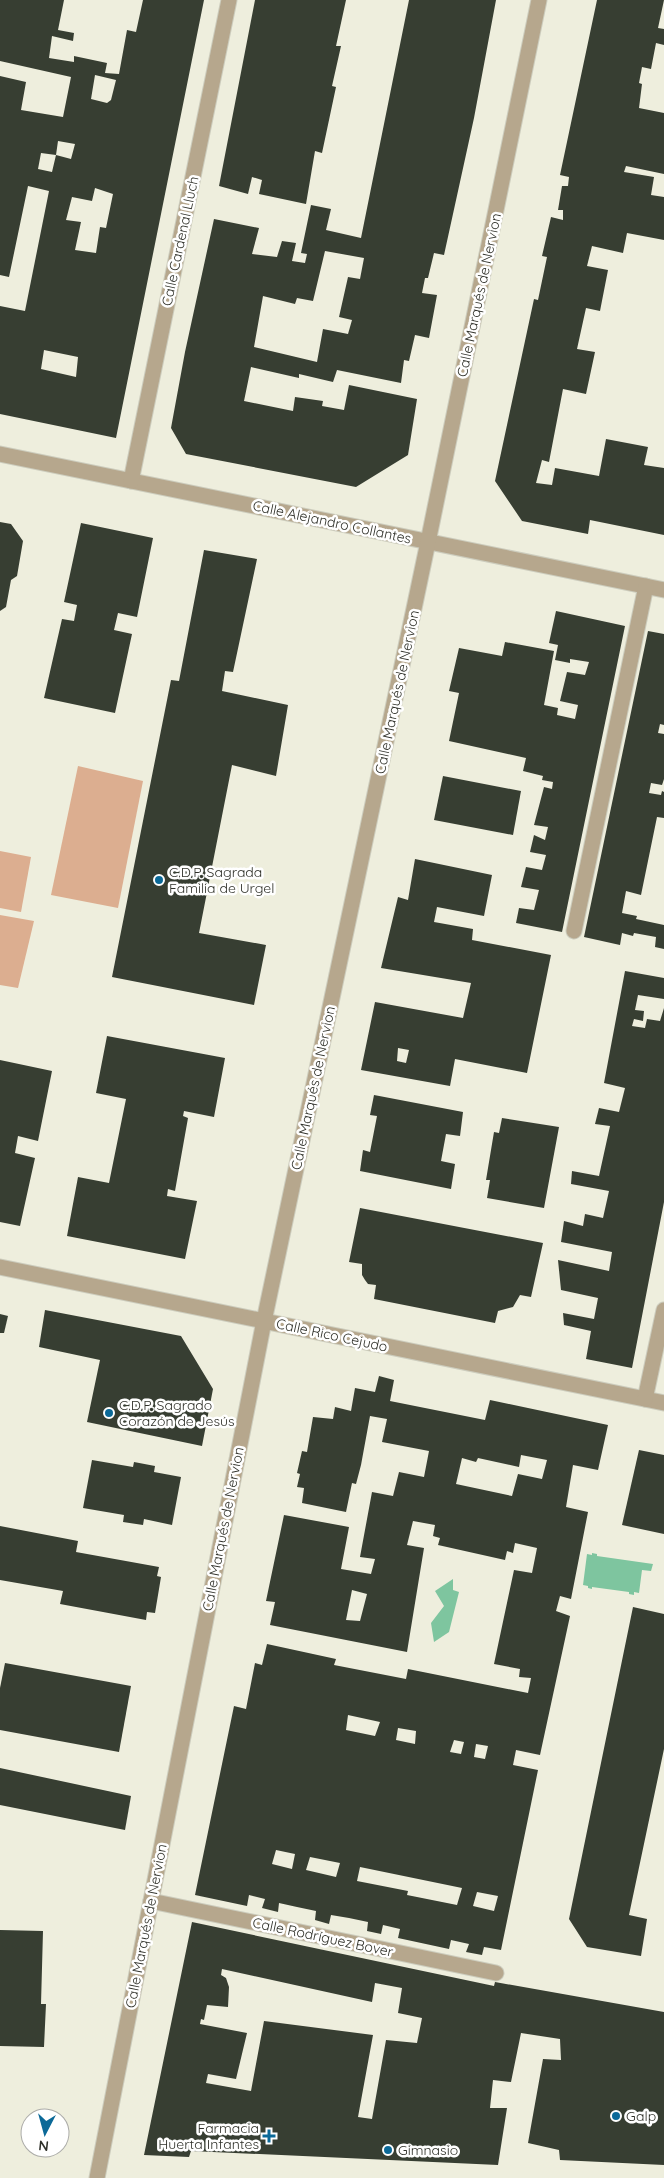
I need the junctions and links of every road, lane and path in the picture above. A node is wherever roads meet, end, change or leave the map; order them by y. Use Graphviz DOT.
graph roads {
  1 [pos="229,0"];
  2 [pos="539,0"];
  3 [pos="0,454"];
  4 [pos="131,481"];
  5 [pos="428,542"];
  6 [pos="646,586"];
  7 [pos="664,590"];
  8 [pos="574,931"];
  9 [pos="0,1266"];
  10 [pos="664,1310"];
  11 [pos="264,1320"];
  12 [pos="646,1399"];
  13 [pos="664,1404"];
  14 [pos="151,1901"];
  15 [pos="496,1973"];
  16 [pos="97,2178"];
  1 -- 4 [label="street, Calle Cardenal Lluch"];
  2 -- 5 [label="street, Calle Marqués de Nervion"];
  3 -- 4 [label="street, Calle Alejandro Collantes"];
  4 -- 5 [label="street, Calle Alejandro Collantes"];
  5 -- 6 [label="street, Calle Alejandro Collantes"];
  5 -- 11 [label="street, Calle Marqués de Nervion"];
  6 -- 7 [label="street, Calle Alejandro Collantes"];
  6 -- 8 [label="street"];
  9 -- 11 [label="street, Calle Rico Cejudo"];
  10 -- 12 [label="street"];
  11 -- 12 [label="street, Calle Rico Cejudo"];
  11 -- 14 [label="street, Calle Marqués de Nervion"];
  12 -- 13 [label="street, Calle Rico Cejudo"];
  14 -- 15 [label="street, Calle Rodríguez Bover"];
  14 -- 16 [label="street, Calle Marqués de Nervion"];
}
